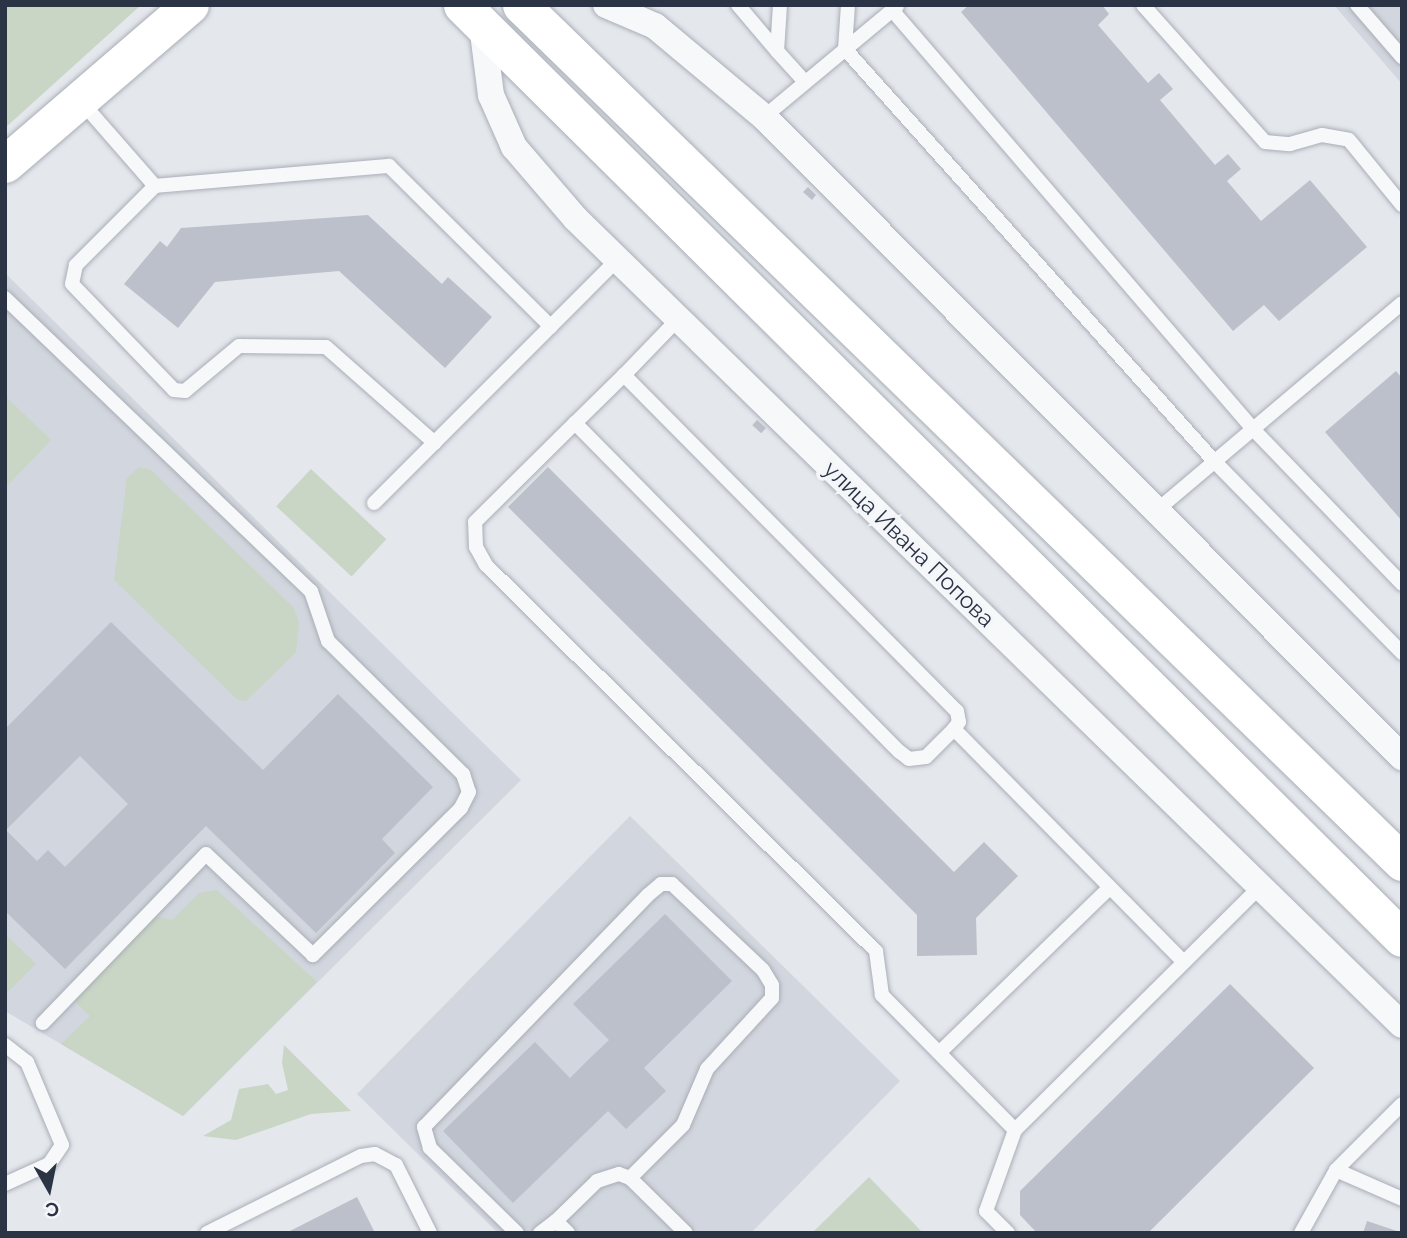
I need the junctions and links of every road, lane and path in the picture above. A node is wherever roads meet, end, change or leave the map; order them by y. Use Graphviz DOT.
graph roads {
  1 [pos="190,5"];
  2 [pos="522,5"];
  3 [pos="606,5"];
  4 [pos="738,5"];
  5 [pos="780,5"];
  6 [pos="848,5"];
  7 [pos="1143,5"];
  8 [pos="1357,5"];
  9 [pos="895,7"];
  10 [pos="472,15"];
  11 [pos="845,49"];
  12 [pos="777,51"];
  13 [pos="1402,57"];
  14 [pos="806,82"];
  15 [pos="78,98"];
  16 [pos="764,117"];
  17 [pos="5,164"];
  18 [pos="155,186"];
  19 [pos="1402,205"];
  20 [pos="617,260"];
  21 [pos="5,298"];
  22 [pos="1402,303"];
  23 [pos="678,319"];
  24 [pos="551,327"];
  25 [pos="624,374"];
  26 [pos="575,423"];
  27 [pos="1253,429"];
  28 [pos="435,443"];
  29 [pos="1214,461"];
  30 [pos="374,503"];
  31 [pos="1156,511"];
  32 [pos="1402,584"];
  33 [pos="1402,653"];
  34 [pos="954,729"];
  35 [pos="1402,757"];
  36 [pos="1402,862"];
  37 [pos="1110,887"];
  38 [pos="1260,887"];
  39 [pos="1402,938"];
  40 [pos="1184,962"];
  41 [pos="43,1023"];
  42 [pos="1402,1025"];
  43 [pos="5,1045"];
  44 [pos="939,1053"];
  45 [pos="1402,1104"];
  46 [pos="1015,1130"];
  47 [pos="1336,1170"];
  48 [pos="630,1178"];
  49 [pos="5,1184"];
  50 [pos="1402,1199"];
  51 [pos="556,1221"];
  52 [pos="207,1233"];
  53 [pos="430,1233"];
  54 [pos="517,1233"];
  55 [pos="540,1233"];
  56 [pos="568,1233"];
  57 [pos="686,1233"];
  58 [pos="1008,1233"];
  59 [pos="1301,1233"];
  1 -- 15 [label="main road"];
  2 -- 36 [label="main road"];
  3 -- 16 [label="street"];
  4 -- 12 [label="lane"];
  5 -- 12 [label="lane"];
  6 -- 11 [label="lane"];
  7 -- 19 [label="lane"];
  8 -- 13 [label="lane"];
  9 -- 11 [label="lane"];
  9 -- 27 [label="lane"];
  10 -- 20 [label="street, улица Ивана Попова"];
  10 -- 39 [label="main road, улица Ивана Попова"];
  11 -- 14 [label="lane"];
  11 -- 29 [label="lane"];
  12 -- 14 [label="lane"];
  14 -- 16 [label="lane"];
  15 -- 17 [label="main road"];
  15 -- 18 [label="lane"];
  16 -- 31 [label="street"];
  18 -- 24 [label="lane"];
  18 -- 28 [label="lane"];
  20 -- 23 [label="street, улица Ивана Попова"];
  20 -- 24 [label="lane"];
  21 -- 41 [label="lane"];
  22 -- 27 [label="lane"];
  23 -- 25 [label="lane"];
  23 -- 38 [label="street, улица Ивана Попова"];
  24 -- 28 [label="lane"];
  25 -- 26 [label="lane"];
  25 -- 34 [label="lane"];
  26 -- 34 [label="lane"];
  26 -- 44 [label="lane"];
  27 -- 29 [label="lane"];
  27 -- 32 [label="lane"];
  28 -- 30 [label="lane"];
  29 -- 31 [label="lane"];
  29 -- 33 [label="lane"];
  31 -- 35 [label="street"];
  34 -- 37 [label="lane"];
  37 -- 40 [label="lane"];
  37 -- 44 [label="lane"];
  38 -- 40 [label="lane"];
  38 -- 42 [label="street, улица Ивана Попова"];
  40 -- 46 [label="lane"];
  43 -- 49 [label="lane"];
  44 -- 46 [label="lane"];
  45 -- 47 [label="lane"];
  46 -- 58 [label="lane"];
  47 -- 50 [label="lane"];
  47 -- 59 [label="lane"];
  48 -- 51 [label="lane"];
  48 -- 54 [label="lane"];
  48 -- 57 [label="lane"];
  51 -- 55 [label="lane"];
  51 -- 56 [label="lane"];
  52 -- 53 [label="lane"];
}
